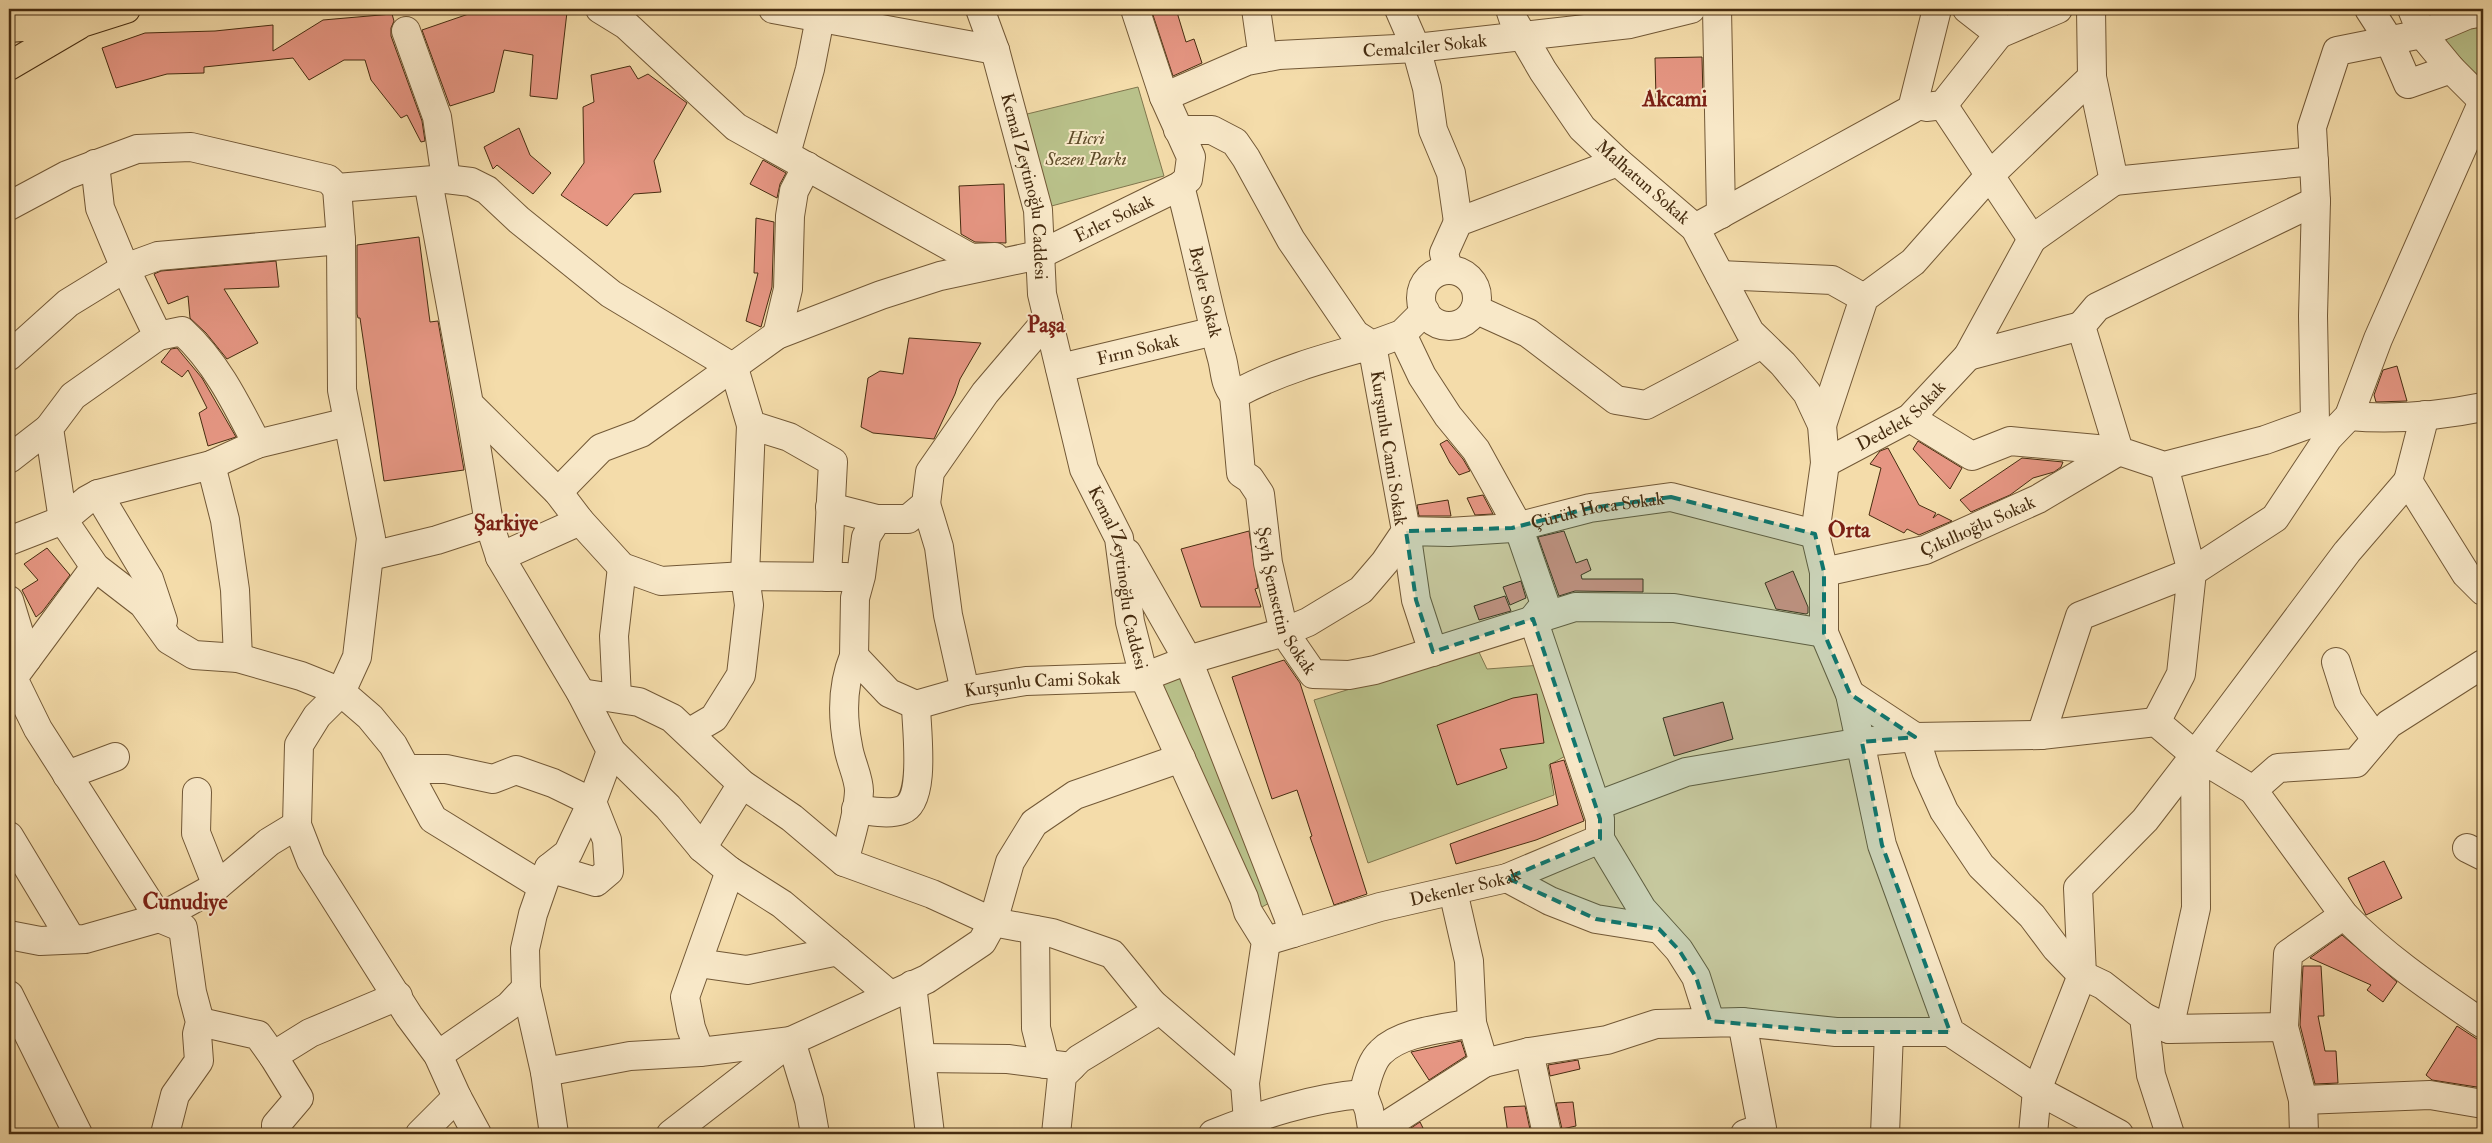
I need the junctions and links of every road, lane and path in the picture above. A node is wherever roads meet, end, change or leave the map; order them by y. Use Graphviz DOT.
graph roads {
  1 [pos="126,9"];
  2 [pos="600,9"];
  3 [pos="773,9"];
  4 [pos="980,9"];
  5 [pos="1136,9"];
  6 [pos="1256,9"];
  7 [pos="1399,9"];
  8 [pos="1510,9"];
  9 [pos="1691,9"];
  10 [pos="1717,9"];
  11 [pos="1936,9"];
  12 [pos="1967,9"];
  13 [pos="1990,9"];
  14 [pos="2058,9"];
  15 [pos="2091,9"];
  16 [pos="2369,9"];
  17 [pos="2412,9"];
  18 [pos="2483,12"];
  19 [pos="820,18"];
  20 [pos="85,22"];
  21 [pos="9,28"];
  22 [pos="406,31"];
  23 [pos="1999,34"];
  24 [pos="2422,34"];
  25 [pos="1523,36"];
  26 [pos="2389,40"];
  27 [pos="1416,48"];
  28 [pos="995,50"];
  29 [pos="1263,58"];
  30 [pos="9,66"];
  31 [pos="2451,69"];
  32 [pos="2092,77"];
  33 [pos="1164,97"];
  34 [pos="2483,101"];
  35 [pos="1943,104"];
  36 [pos="1912,109"];
  37 [pos="1178,130"];
  38 [pos="796,160"];
  39 [pos="2314,161"];
  40 [pos="1618,162"];
  41 [pos="95,164"];
  42 [pos="1990,175"];
  43 [pos="437,180"];
  44 [pos="2114,182"];
  45 [pos="1184,183"];
  46 [pos="338,188"];
  47 [pos="2316,201"];
  48 [pos="9,206"];
  49 [pos="1721,214"];
  50 [pos="1458,222"];
  51 [pos="1695,228"];
  52 [pos="2032,239"];
  53 [pos="341,240"];
  54 [pos="1039,255"];
  55 [pos="125,268"];
  56 [pos="1448,269"];
  57 [pos="1720,276"];
  58 [pos="1864,298"];
  59 [pos="1475,309"];
  60 [pos="1425,311"];
  61 [pos="1048,319"];
  62 [pos="2081,326"];
  63 [pos="1214,331"];
  64 [pos="1402,334"];
  65 [pos="777,335"];
  66 [pos="158,336"];
  67 [pos="1762,344"];
  68 [pos="1372,345"];
  69 [pos="9,356"];
  70 [pos="1968,356"];
  71 [pos="734,368"];
  72 [pos="1060,368"];
  73 [pos="1234,395"];
  74 [pos="469,404"];
  75 [pos="2483,407"];
  76 [pos="2425,415"];
  77 [pos="2349,416"];
  78 [pos="1910,418"];
  79 [pos="348,422"];
  80 [pos="751,425"];
  81 [pos="1822,425"];
  82 [pos="49,428"];
  83 [pos="2321,430"];
  84 [pos="257,444"];
  85 [pos="2119,451"];
  86 [pos="9,459"];
  87 [pos="1825,463"];
  88 [pos="211,465"];
  89 [pos="2164,466"];
  90 [pos="2408,481"];
  91 [pos="558,492"];
  92 [pos="98,494"];
  93 [pos="926,504"];
  94 [pos="830,506"];
  95 [pos="877,519"];
  96 [pos="63,520"];
  97 [pos="580,521"];
  98 [pos="489,523"];
  99 [pos="1518,526"];
  100 [pos="1406,531"];
  101 [pos="1815,534"];
  102 [pos="1118,538"];
  103 [pos="9,540"];
  104 [pos="371,556"];
  105 [pos="500,557"];
  106 [pos="95,567"];
  107 [pos="622,567"];
  108 [pos="1824,572"];
  109 [pos="2192,572"];
  110 [pos="745,576"];
  111 [pos="861,576"];
  112 [pos="827,577"];
  113 [pos="2483,591"];
  114 [pos="9,600"];
  115 [pos="1533,619"];
  116 [pos="1284,632"];
  117 [pos="1824,633"];
  118 [pos="170,640"];
  119 [pos="1433,652"];
  120 [pos="854,656"];
  121 [pos="238,658"];
  122 [pos="1188,660"];
  123 [pos="2336,662"];
  124 [pos="2483,664"];
  125 [pos="16,672"];
  126 [pos="1144,677"];
  127 [pos="965,691"];
  128 [pos="341,692"];
  129 [pos="581,693"];
  130 [pos="1850,694"];
  131 [pos="617,698"];
  132 [pos="916,704"];
  133 [pos="2156,722"];
  134 [pos="690,732"];
  135 [pos="2042,735"];
  136 [pos="1915,737"];
  137 [pos="2376,739"];
  138 [pos="1862,742"];
  139 [pos="611,751"];
  140 [pos="2194,755"];
  141 [pos="115,757"];
  142 [pos="1181,758"];
  143 [pos="407,769"];
  144 [pos="67,775"];
  145 [pos="742,784"];
  146 [pos="2253,790"];
  147 [pos="196,792"];
  148 [pos="592,802"];
  149 [pos="1596,806"];
  150 [pos="856,809"];
  151 [pos="297,825"];
  152 [pos="9,836"];
  153 [pos="1600,839"];
  154 [pos="702,848"];
  155 [pos="844,862"];
  156 [pos="730,871"];
  157 [pos="545,877"];
  158 [pos="1507,878"];
  159 [pos="218,886"];
  160 [pos="1453,891"];
  161 [pos="2344,915"];
  162 [pos="159,918"];
  163 [pos="993,922"];
  164 [pos="1659,929"];
  165 [pos="1035,930"];
  166 [pos="1293,933"];
  167 [pos="9,935"];
  168 [pos="71,939"];
  169 [pos="1266,941"];
  170 [pos="838,951"];
  171 [pos="698,963"];
  172 [pos="2082,975"];
  173 [pos="526,988"];
  174 [pos="901,990"];
  175 [pos="9,995"];
  176 [pos="398,996"];
  177 [pos="1152,1003"];
  178 [pos="2144,1016"];
  179 [pos="1710,1021"];
  180 [pos="200,1022"];
  181 [pos="1742,1022"];
  182 [pos="1472,1023"];
  183 [pos="2483,1024"];
  184 [pos="2284,1027"];
  185 [pos="2170,1029"];
  186 [pos="1889,1032"];
  187 [pos="1950,1032"];
  188 [pos="791,1041"];
  189 [pos="700,1052"];
  190 [pos="1529,1052"];
  191 [pos="438,1055"];
  192 [pos="274,1056"];
  193 [pos="921,1058"];
  194 [pos="1484,1063"];
  195 [pos="1058,1066"];
  196 [pos="545,1072"];
  197 [pos="1246,1084"];
  198 [pos="2037,1090"];
  199 [pos="1364,1094"];
  200 [pos="457,1098"];
  201 [pos="2303,1100"];
  202 [pos="2483,1104"];
  203 [pos="699,1125"];
  204 [pos="1248,1127"];
  205 [pos="1759,1132"];
  206 [pos="78,1134"];
  207 [pos="165,1134"];
  208 [pos="276,1134"];
  209 [pos="420,1134"];
  210 [pos="477,1134"];
  211 [pos="554,1134"];
  212 [pos="671,1134"];
  213 [pos="815,1134"];
  214 [pos="930,1134"];
  215 [pos="1056,1134"];
  216 [pos="1213,1134"];
  217 [pos="1373,1134"];
  218 [pos="1547,1134"];
  219 [pos="1885,1134"];
  220 [pos="2033,1134"];
  221 [pos="2119,1134"];
  222 [pos="2170,1134"];
  223 [pos="2304,1134"];
  1 -- 20 [label="main road"];
  2 -- 38 [label="street"];
  3 -- 19 [label="street"];
  4 -- 28 [label="street, Kemal Zeytinoğlu Caddesi"];
  5 -- 33 [label="street, Beyler Sokak"];
  6 -- 29 [label="street"];
  7 -- 27 [label="street"];
  8 -- 25 [label="street, Malhatun Sokak"];
  9 -- 25 [label="street, Cemalciler Sokak"];
  10 -- 49 [label="street"];
  11 -- 36 [label="street"];
  12 -- 23 [label="street"];
  13 -- 23 [label="street"];
  14 -- 23 [label="street"];
  15 -- 32 [label="street"];
  16 -- 26 [label="street"];
  17 -- 24 [label="street"];
  18 -- 24 [label="street"];
  19 -- 28 [label="street"];
  19 -- 38 [label="street"];
  20 -- 21 [label="main road"];
  20 -- 30 [label="main road"];
  22 -- 43 [label="street"];
  23 -- 35 [label="street"];
  24 -- 26 [label="street"];
  24 -- 31 [label="street"];
  25 -- 27 [label="street, Cemalciler Sokak"];
  25 -- 40 [label="street, Malhatun Sokak"];
  26 -- 31 [label="street"];
  26 -- 39 [label="street"];
  27 -- 29 [label="street, Cemalciler Sokak"];
  27 -- 50 [label="street"];
  28 -- 54 [label="street, Kemal Zeytinoğlu Caddesi"];
  29 -- 33 [label="street, Cemalciler Sokak"];
  31 -- 34 [label="street"];
  32 -- 42 [label="street"];
  32 -- 44 [label="street"];
  33 -- 37 [label="street, Beyler Sokak"];
  34 -- 77 [label="street"];
  35 -- 36 [label="street"];
  35 -- 42 [label="street"];
  36 -- 49 [label="street"];
  37 -- 45 [label="street, Beyler Sokak"];
  37 -- 68 [label="street"];
  38 -- 54 [label="street"];
  38 -- 65 [label="street"];
  39 -- 44 [label="street"];
  39 -- 47 [label="street"];
  40 -- 50 [label="street"];
  40 -- 51 [label="street, Malhatun Sokak"];
  41 -- 46 [label="street"];
  41 -- 48 [label="street"];
  41 -- 55 [label="street"];
  42 -- 52 [label="street"];
  42 -- 58 [label="street"];
  43 -- 46 [label="street"];
  43 -- 71 [label="street"];
  43 -- 74 [label="street"];
  44 -- 52 [label="street"];
  45 -- 54 [label="street, Erler Sokak"];
  45 -- 63 [label="street, Beyler Sokak"];
  46 -- 53 [label="street"];
  47 -- 62 [label="street"];
  47 -- 83 [label="street"];
  49 -- 51 [label="street"];
  50 -- 56 [label="street"];
  51 -- 57 [label="street, Malhatun Sokak"];
  52 -- 70 [label="street, Dedelek Sokak"];
  53 -- 55 [label="street"];
  53 -- 79 [label="street"];
  54 -- 61 [label="street, Kemal Zeytinoğlu Caddesi"];
  54 -- 65 [label="street"];
  55 -- 66 [label="street"];
  55 -- 69 [label="street"];
  56 -- 59 [label="street"];
  56 -- 60 [label="street"];
  57 -- 58 [label="street"];
  57 -- 67 [label="street, Malhatun Sokak"];
  58 -- 81 [label="street"];
  59 -- 60 [label="street"];
  59 -- 67 [label="street"];
  60 -- 64 [label="street"];
  61 -- 72 [label="street, Kemal Zeytinoğlu Caddesi"];
  61 -- 93 [label="street"];
  62 -- 70 [label="street"];
  62 -- 85 [label="street"];
  63 -- 72 [label="street, Fırın Sokak"];
  63 -- 73 [label="street, Beyler Sokak"];
  64 -- 68 [label="street"];
  64 -- 99 [label="street"];
  65 -- 71 [label="street"];
  66 -- 82 [label="street"];
  66 -- 84 [label="street"];
  67 -- 81 [label="street, Malhatun Sokak"];
  68 -- 73 [label="street"];
  68 -- 100 [label="street, Kurşunlu Cami Sokak"];
  70 -- 78 [label="street, Dedelek Sokak"];
  71 -- 80 [label="street"];
  71 -- 91 [label="street"];
  72 -- 102 [label="street, Kemal Zeytinoğlu Caddesi"];
  73 -- 116 [label="street, Şeyh Şemsettin Sokak"];
  74 -- 91 [label="street"];
  74 -- 98 [label="street"];
  75 -- 76 [label="street"];
  76 -- 77 [label="street"];
  76 -- 90 [label="street"];
  77 -- 83 [label="street"];
  78 -- 85 [label="street"];
  78 -- 87 [label="street, Dedelek Sokak"];
  79 -- 84 [label="street"];
  79 -- 104 [label="street"];
  80 -- 94 [label="street"];
  80 -- 110 [label="street"];
  81 -- 87 [label="street, Malhatun Sokak"];
  82 -- 86 [label="street"];
  82 -- 96 [label="street"];
  83 -- 89 [label="street"];
  83 -- 109 [label="street"];
  84 -- 88 [label="street"];
  85 -- 89 [label="street"];
  85 -- 108 [label="street, Çıkıllıoğlu Sokak"];
  87 -- 101 [label="street, Malhatun Sokak"];
  88 -- 92 [label="street"];
  88 -- 121 [label="street"];
  89 -- 109 [label="street"];
  90 -- 113 [label="street"];
  90 -- 140 [label="street"];
  91 -- 97 [label="street"];
  92 -- 96 [label="street"];
  92 -- 118 [label="street"];
  93 -- 95 [label="street"];
  93 -- 127 [label="street"];
  94 -- 95 [label="street"];
  94 -- 112 [label="street"];
  95 -- 111 [label="street"];
  96 -- 103 [label="street"];
  96 -- 106 [label="street"];
  97 -- 105 [label="street"];
  97 -- 107 [label="street"];
  98 -- 104 [label="street"];
  98 -- 105 [label="street"];
  99 -- 100 [label="street, Çürük Hoca Sokak"];
  99 -- 101 [label="street, Çürük Hoca Sokak"];
  99 -- 115 [label="street"];
  100 -- 116 [label="street, Kurşunlu Cami Sokak"];
  100 -- 119 [label="street"];
  101 -- 108 [label="street, Malhatun Sokak"];
  102 -- 122 [label="street"];
  102 -- 126 [label="street, Kemal Zeytinoğlu Caddesi"];
  104 -- 128 [label="street"];
  105 -- 129 [label="street"];
  106 -- 118 [label="street"];
  106 -- 125 [label="street"];
  107 -- 110 [label="street"];
  107 -- 131 [label="street"];
  108 -- 117 [label="street, Malhatun Sokak"];
  109 -- 133 [label="street"];
  109 -- 135 [label="street"];
  110 -- 112 [label="street"];
  110 -- 134 [label="street"];
  111 -- 112 [label="street"];
  111 -- 120 [label="street"];
  114 -- 125 [label="street"];
  115 -- 117 [label="street, Şeyh Şemsettin Sokak"];
  115 -- 119 [label="street, Şeyh Şemsettin Sokak"];
  115 -- 149 [label="street"];
  116 -- 119 [label="street, Şeyh Şemsettin Sokak"];
  116 -- 122 [label="street, Kurşunlu Cami Sokak"];
  117 -- 130 [label="street, Malhatun Sokak"];
  118 -- 121 [label="street"];
  120 -- 132 [label="street"];
  120 -- 150 [label="street"];
  121 -- 128 [label="street"];
  122 -- 126 [label="street, Kurşunlu Cami Sokak"];
  122 -- 166 [label="street"];
  123 -- 137 [label="street"];
  124 -- 137 [label="street"];
  125 -- 144 [label="street"];
  126 -- 127 [label="street, Kurşunlu Cami Sokak"];
  126 -- 142 [label="street, Kemal Zeytinoğlu Caddesi"];
  127 -- 132 [label="street, Kurşunlu Cami Sokak"];
  128 -- 143 [label="street"];
  128 -- 151 [label="street"];
  129 -- 131 [label="street"];
  129 -- 139 [label="street"];
  130 -- 136 [label="street"];
  130 -- 138 [label="street, Malhatun Sokak"];
  131 -- 134 [label="street"];
  132 -- 150 [label="street"];
  133 -- 135 [label="street"];
  133 -- 140 [label="street"];
  134 -- 145 [label="street"];
  135 -- 136 [label="street"];
  136 -- 138 [label="street"];
  136 -- 172 [label="street"];
  137 -- 146 [label="street"];
  138 -- 149 [label="street"];
  138 -- 187 [label="street, Malhatun Sokak"];
  139 -- 148 [label="street"];
  139 -- 154 [label="street"];
  140 -- 146 [label="street"];
  140 -- 172 [label="street"];
  140 -- 185 [label="street"];
  141 -- 144 [label="street"];
  142 -- 163 [label="street"];
  142 -- 169 [label="street, Kemal Zeytinoğlu Caddesi"];
  143 -- 148 [label="street"];
  143 -- 157 [label="street"];
  144 -- 162 [label="street"];
  145 -- 154 [label="street"];
  145 -- 155 [label="street"];
  146 -- 161 [label="street"];
  147 -- 159 [label="street"];
  148 -- 157 [label="street"];
  148 -- 157 [label="street"];
  149 -- 153 [label="street"];
  150 -- 155 [label="street"];
  151 -- 159 [label="street"];
  151 -- 176 [label="street"];
  152 -- 168 [label="street"];
  153 -- 158 [label="street, Dekenler Sokak"];
  153 -- 164 [label="street"];
  154 -- 156 [label="street"];
  155 -- 163 [label="street"];
  156 -- 170 [label="street"];
  156 -- 171 [label="street"];
  157 -- 173 [label="street"];
  158 -- 160 [label="street, Dekenler Sokak"];
  158 -- 164 [label="street"];
  159 -- 162 [label="street"];
  160 -- 166 [label="street, Dekenler Sokak"];
  160 -- 182 [label="street"];
  161 -- 183 [label="street"];
  161 -- 184 [label="street"];
  162 -- 168 [label="street"];
  162 -- 180 [label="street"];
  163 -- 165 [label="street"];
  163 -- 174 [label="street"];
  164 -- 179 [label="street"];
  165 -- 177 [label="street"];
  165 -- 195 [label="street"];
  166 -- 169 [label="street, Dekenler Sokak"];
  167 -- 168 [label="street"];
  169 -- 197 [label="street"];
  170 -- 171 [label="street"];
  170 -- 174 [label="street"];
  171 -- 189 [label="street"];
  172 -- 178 [label="street"];
  172 -- 198 [label="street"];
  173 -- 191 [label="street"];
  173 -- 196 [label="street"];
  174 -- 188 [label="street"];
  174 -- 193 [label="street"];
  175 -- 206 [label="street"];
  176 -- 191 [label="street"];
  176 -- 192 [label="street"];
  177 -- 195 [label="street"];
  177 -- 197 [label="street"];
  178 -- 185 [label="street"];
  178 -- 222 [label="street"];
  179 -- 181 [label="street"];
  179 -- 190 [label="street"];
  180 -- 192 [label="street"];
  180 -- 207 [label="street"];
  181 -- 186 [label="street"];
  181 -- 205 [label="street"];
  182 -- 194 [label="street"];
  182 -- 199 [label="street"];
  184 -- 185 [label="street"];
  184 -- 201 [label="street"];
  186 -- 187 [label="street"];
  186 -- 219 [label="street"];
  187 -- 198 [label="street"];
  188 -- 189 [label="street"];
  188 -- 203 [label="street"];
  188 -- 213 [label="street"];
  189 -- 196 [label="street"];
  190 -- 194 [label="street"];
  190 -- 218 [label="street"];
  191 -- 200 [label="street"];
  192 -- 208 [label="street"];
  193 -- 195 [label="street"];
  193 -- 214 [label="street"];
  194 -- 217 [label="street"];
  195 -- 215 [label="street"];
  196 -- 211 [label="street"];
  197 -- 204 [label="street"];
  198 -- 220 [label="street"];
  198 -- 221 [label="street"];
  199 -- 204 [label="street"];
  199 -- 217 [label="street"];
  200 -- 209 [label="street"];
  200 -- 210 [label="street"];
  201 -- 202 [label="street"];
  201 -- 223 [label="street"];
  203 -- 212 [label="street"];
  204 -- 216 [label="street"];
}
